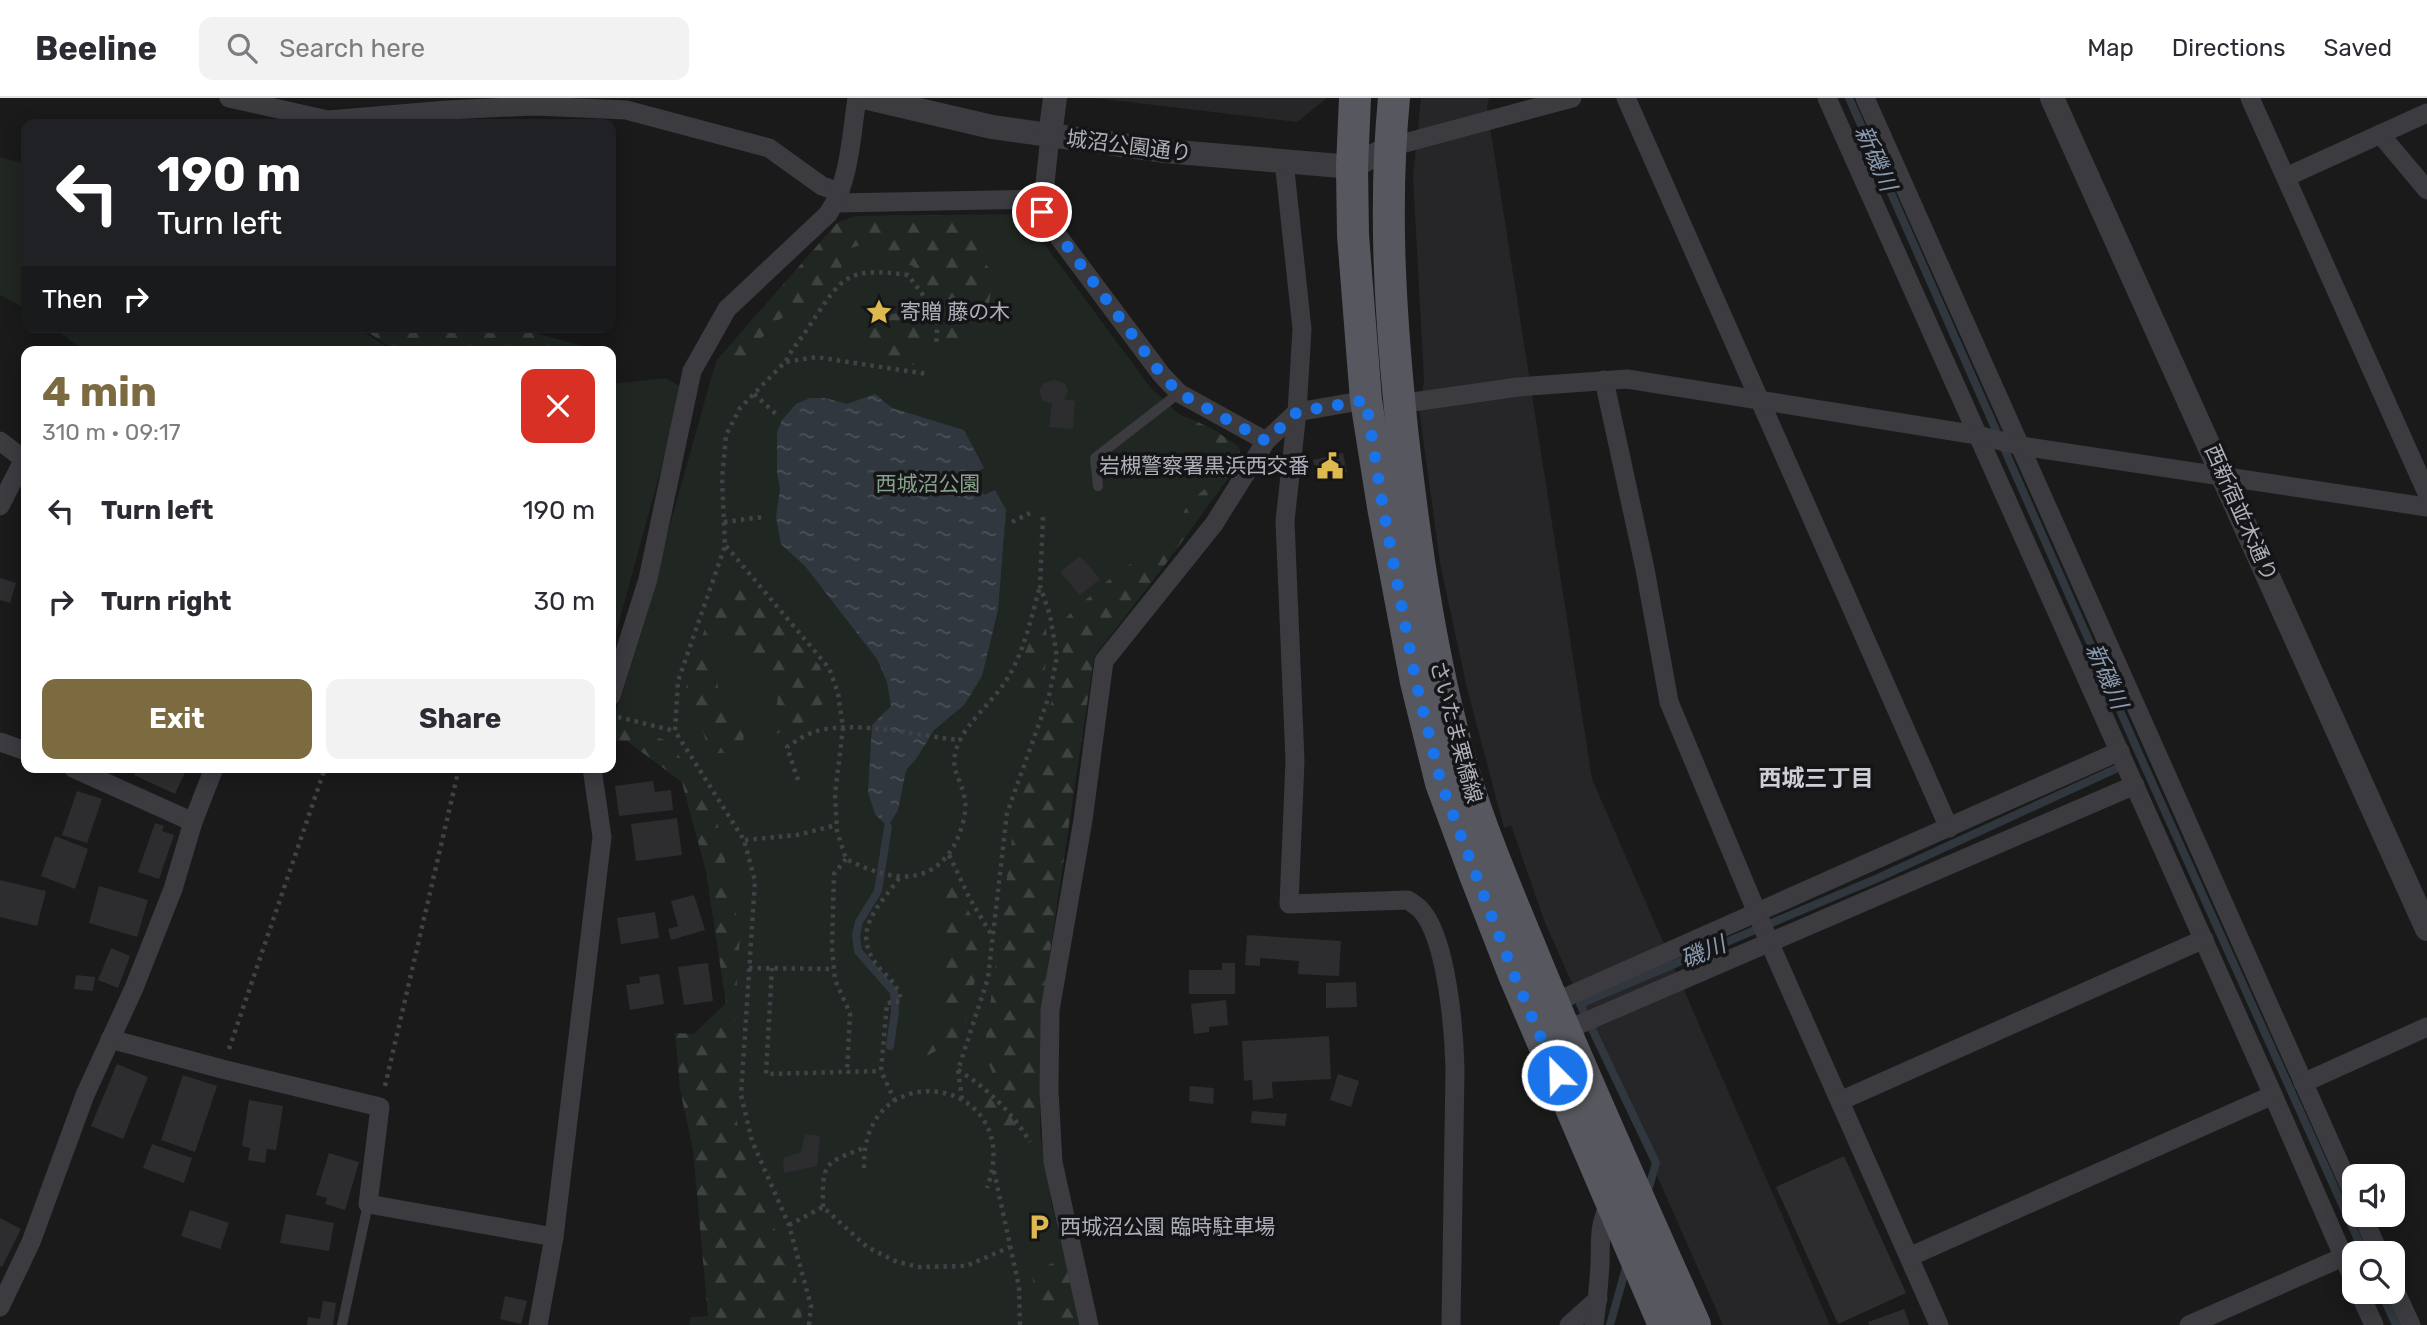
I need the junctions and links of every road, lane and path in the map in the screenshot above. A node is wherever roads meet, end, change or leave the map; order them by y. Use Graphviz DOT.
graph roads {
  1 [pos="229,98"];
  2 [pos="857,98"];
  3 [pos="868,98"];
  4 [pos="1055,98"];
  5 [pos="1355,98"];
  6 [pos="1394,98"];
  7 [pos="1572,98"];
  8 [pos="1626,98"];
  9 [pos="1826,98"];
  10 [pos="1866,98"];
  11 [pos="2052,98"];
  12 [pos="2250,98"];
  13 [pos="900,102"];
  14 [pos="2427,113"];
  15 [pos="324,119"];
  16 [pos="340,119"];
  17 [pos="2380,134"];
  18 [pos="1050,136"];
  19 [pos="1390,147"];
  20 [pos="1284,161"];
  21 [pos="1352,167"];
  22 [pos="2286,177"];
  23 [pos="2427,190"];
  24 [pos="838,197"];
  25 [pos="1042,199"];
  26 [pos="936,346"];
  27 [pos="785,362"];
  28 [pos="927,374"];
  29 [pos="1605,380"];
  30 [pos="1179,393"];
  31 [pos="754,394"];
  32 [pos="1366,400"];
  33 [pos="1761,400"];
  34 [pos="1399,404"];
  35 [pos="1297,412"];
  36 [pos="777,415"];
  37 [pos="1977,435"];
  38 [pos="0,441"];
  39 [pos="1266,441"];
  40 [pos="2021,446"];
  41 [pos="21,457"];
  42 [pos="21,467"];
  43 [pos="2225,478"];
  44 [pos="1098,486"];
  45 [pos="2427,492"];
  46 [pos="0,506"];
  47 [pos="2427,507"];
  48 [pos="1030,513"];
  49 [pos="763,517"];
  50 [pos="1043,517"];
  51 [pos="724,522"];
  52 [pos="1012,522"];
  53 [pos="725,546"];
  54 [pos="1040,586"];
  55 [pos="616,680"];
  56 [pos="616,717"];
  57 [pos="843,728"];
  58 [pos="675,731"];
  59 [pos="960,740"];
  60 [pos="0,742"];
  61 [pos="21,749"];
  62 [pos="2120,751"];
  63 [pos="84,773"];
  64 [pos="212,773"];
  65 [pos="323,773"];
  66 [pos="457,773"];
  67 [pos="593,773"];
  68 [pos="798,780"];
  69 [pos="2135,785"];
  70 [pos="194,822"];
  71 [pos="837,825"];
  72 [pos="1949,828"];
  73 [pos="744,840"];
  74 [pos="949,855"];
  75 [pos="846,859"];
  76 [pos="900,877"];
  77 [pos="1757,914"];
  78 [pos="2427,929"];
  79 [pos="991,934"];
  80 [pos="2204,939"];
  81 [pos="1770,944"];
  82 [pos="749,968"];
  83 [pos="772,968"];
  84 [pos="834,969"];
  85 [pos="1559,1017"];
  86 [pos="2427,1027"];
  87 [pos="110,1039"];
  88 [pos="222,1069"];
  89 [pos="958,1070"];
  90 [pos="881,1071"];
  91 [pos="847,1073"];
  92 [pos="2304,1083"];
  93 [pos="2273,1095"];
  94 [pos="962,1099"];
  95 [pos="895,1101"];
  96 [pos="1840,1101"];
  97 [pos="380,1107"];
  98 [pos="864,1148"];
  99 [pos="1034,1148"];
  100 [pos="864,1168"];
  101 [pos="994,1169"];
  102 [pos="2342,1169"];
  103 [pos="987,1188"];
  104 [pos="1611,1200"];
  105 [pos="368,1204"];
  106 [pos="823,1207"];
  107 [pos="789,1225"];
  108 [pos="554,1237"];
  109 [pos="1010,1247"];
  110 [pos="2342,1255"];
  111 [pos="1909,1257"];
  112 [pos="2342,1257"];
  113 [pos="1598,1299"];
  114 [pos="2364,1304"];
  115 [pos="2401,1304"];
  116 [pos="0,1307"];
  117 [pos="342,1325"];
  118 [pos="538,1325"];
  119 [pos="809,1325"];
  120 [pos="1020,1325"];
  121 [pos="1089,1325"];
  122 [pos="1451,1325"];
  123 [pos="1569,1325"];
  124 [pos="1594,1325"];
  125 [pos="1664,1325"];
  126 [pos="1695,1325"];
  127 [pos="1938,1325"];
  128 [pos="2189,1325"];
  129 [pos="2374,1325"];
  130 [pos="2410,1325"];
  1 -- 15 [label="street"];
  2 -- 24 [label="street"];
  3 -- 13 [label="street, 城沼公園通り"];
  4 -- 18 [label="street"];
  5 -- 21 [label="main road, さいたま栗橋線"];
  6 -- 19 [label="main road, さいたま栗橋線"];
  7 -- 19 [label="street"];
  8 -- 33 [label="street"];
  9 -- 37 [label="street"];
  10 -- 40 [label="street"];
  11 -- 43 [label="street, 西新宿並木通り"];
  12 -- 22 [label="street"];
  13 -- 18 [label="street, 城沼公園通り"];
  14 -- 17 [label="street"];
  16 -- 24 [label="street"];
  17 -- 22 [label="street"];
  17 -- 23 [label="street"];
  18 -- 20 [label="street, 城沼公園通り"];
  18 -- 25 [label="street"];
  19 -- 21 [label="street"];
  19 -- 34 [label="main road, さいたま栗橋線"];
  20 -- 21 [label="street, 城沼公園通り"];
  20 -- 35 [label="street"];
  21 -- 32 [label="main road, さいたま栗橋線"];
  22 -- 45 [label="street"];
  24 -- 25 [label="street"];
  24 -- 55 [label="street"];
  25 -- 30 [label="street"];
  26 -- 27 [label="path"];
  27 -- 28 [label="path"];
  27 -- 31 [label="path"];
  29 -- 33 [label="street"];
  29 -- 34 [label="street"];
  29 -- 77 [label="street"];
  30 -- 39 [label="street"];
  30 -- 44 [label="lane"];
  31 -- 36 [label="path"];
  31 -- 51 [label="path"];
  32 -- 35 [label="street"];
  32 -- 104 [label="main road, さいたま栗橋線"];
  33 -- 37 [label="street"];
  33 -- 72 [label="street"];
  34 -- 85 [label="main road, さいたま栗橋線"];
  35 -- 39 [label="street"];
  35 -- 122 [label="street"];
  37 -- 40 [label="street"];
  37 -- 62 [label="street"];
  38 -- 41 [label="street"];
  39 -- 121 [label="street"];
  40 -- 43 [label="street"];
  40 -- 92 [label="street"];
  42 -- 46 [label="street"];
  43 -- 47 [label="street"];
  43 -- 78 [label="street, 西新宿並木通り"];
  48 -- 52 [label="path"];
  49 -- 51 [label="path"];
  50 -- 54 [label="path"];
  51 -- 53 [label="path"];
  53 -- 57 [label="path"];
  53 -- 58 [label="path"];
  54 -- 59 [label="path"];
  54 -- 79 [label="path"];
  56 -- 58 [label="path"];
  57 -- 59 [label="path"];
  57 -- 68 [label="path"];
  57 -- 71 [label="path"];
  58 -- 73 [label="path"];
  59 -- 74 [label="path"];
  60 -- 61 [label="street"];
  62 -- 69 [label="street"];
  62 -- 72 [label="street"];
  63 -- 70 [label="street"];
  64 -- 70 [label="street"];
  65 -- 88 [label="path"];
  66 -- 97 [label="path"];
  67 -- 108 [label="street"];
  69 -- 80 [label="street"];
  69 -- 81 [label="street"];
  70 -- 87 [label="street"];
  71 -- 73 [label="path"];
  71 -- 75 [label="path"];
  72 -- 77 [label="street"];
  73 -- 82 [label="path"];
  74 -- 76 [label="path"];
  74 -- 79 [label="path"];
  75 -- 76 [label="path"];
  75 -- 84 [label="path"];
  76 -- 90 [label="path"];
  77 -- 81 [label="street"];
  77 -- 85 [label="street"];
  79 -- 89 [label="path"];
  80 -- 93 [label="street"];
  80 -- 96 [label="street"];
  81 -- 85 [label="street"];
  81 -- 96 [label="street"];
  82 -- 83 [label="path"];
  82 -- 107 [label="path"];
  83 -- 84 [label="path"];
  83 -- 91 [label="path"];
  84 -- 91 [label="path"];
  85 -- 126 [label="main road, さいたま栗橋線"];
  86 -- 92 [label="street"];
  87 -- 88 [label="street"];
  87 -- 116 [label="street"];
  88 -- 97 [label="street"];
  89 -- 94 [label="path"];
  89 -- 99 [label="path"];
  90 -- 91 [label="path"];
  90 -- 95 [label="path"];
  92 -- 102 [label="street"];
  93 -- 110 [label="street"];
  93 -- 111 [label="street"];
  94 -- 95 [label="path"];
  94 -- 101 [label="path"];
  95 -- 98 [label="path"];
  96 -- 111 [label="street"];
  97 -- 105 [label="street"];
  98 -- 100 [label="path"];
  98 -- 106 [label="path"];
  101 -- 103 [label="path"];
  101 -- 109 [label="path"];
  104 -- 113 [label="street"];
  104 -- 125 [label="main road, さいたま栗橋線"];
  105 -- 108 [label="street"];
  105 -- 117 [label="lane"];
  106 -- 107 [label="path"];
  106 -- 109 [label="path"];
  107 -- 119 [label="path"];
  108 -- 118 [label="street"];
  109 -- 120 [label="path"];
  111 -- 127 [label="street"];
  112 -- 128 [label="street"];
  113 -- 123 [label="street"];
  113 -- 124 [label="street"];
  114 -- 129 [label="street"];
  115 -- 130 [label="street"];
}
